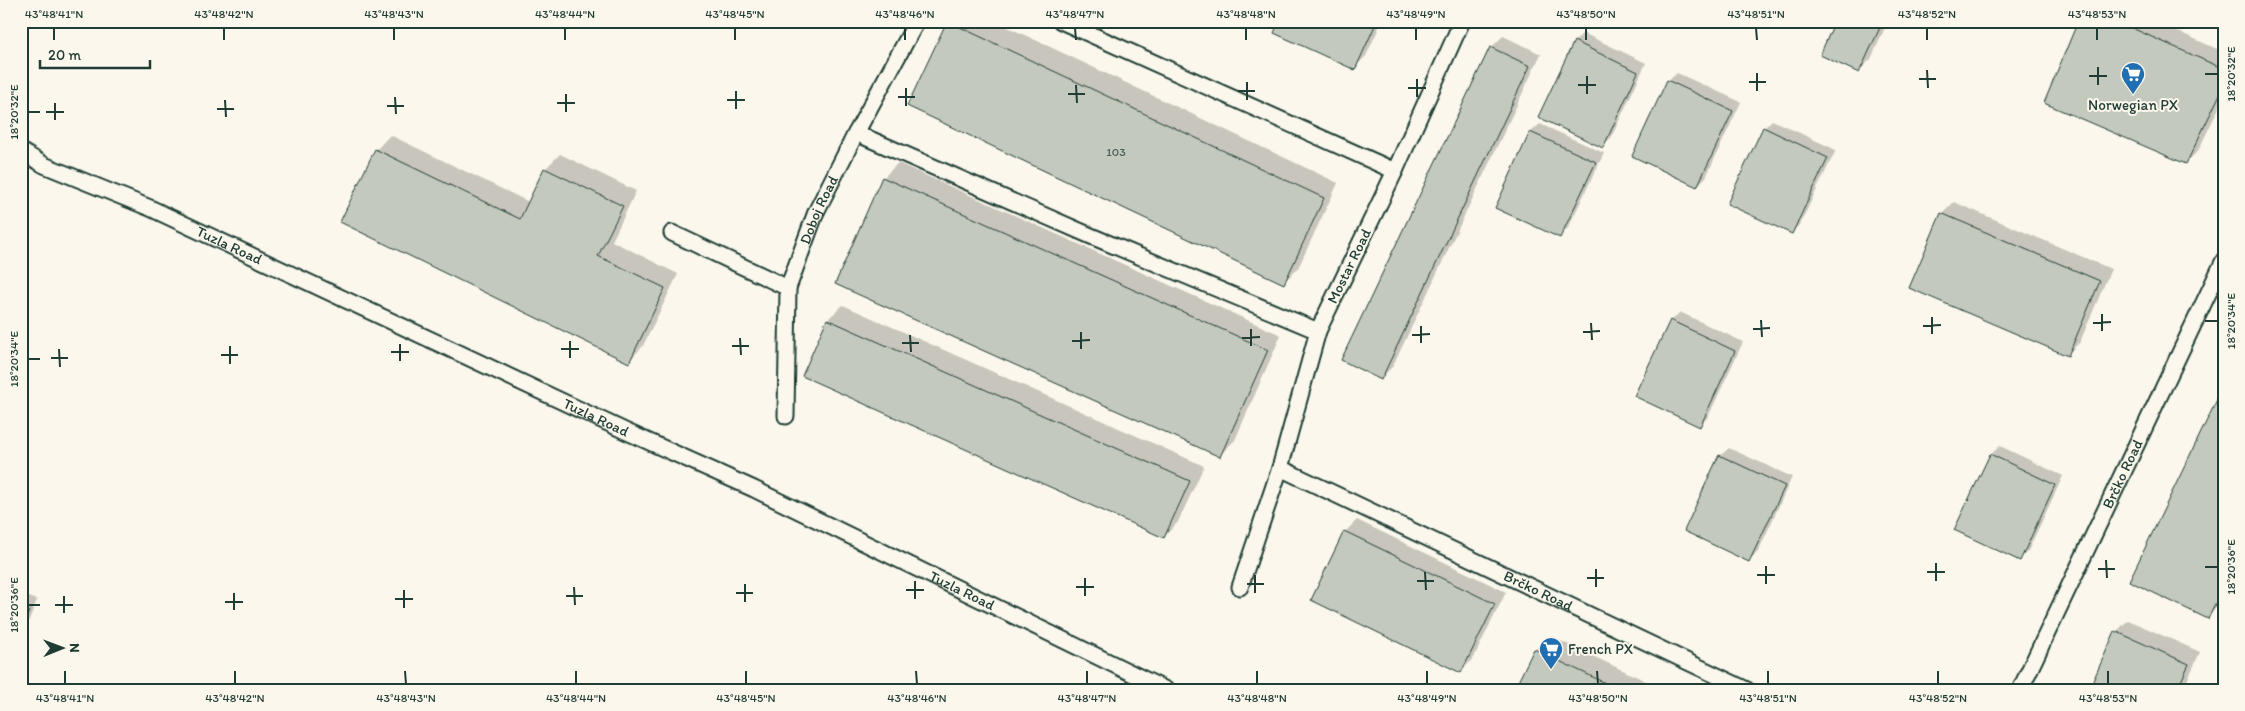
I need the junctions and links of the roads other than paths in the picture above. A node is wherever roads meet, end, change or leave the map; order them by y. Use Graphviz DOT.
graph roads {
  1 [pos="917,21"];
  2 [pos="1061,21"];
  3 [pos="1462,21"];
  4 [pos="856,133"];
  5 [pos="21,151"];
  6 [pos="1395,171"];
  7 [pos="672,233"];
  8 [pos="2224,260"];
  9 [pos="788,288"];
  10 [pos="1318,332"];
  11 [pos="786,416"];
  12 [pos="1280,468"];
  13 [pos="1240,587"];
  14 [pos="1166,690"];
  15 [pos="1746,690"];
  16 [pos="2020,690"];
  1 -- 4 [label="lane, Doboj Road"];
  2 -- 6 [label="lane"];
  3 -- 6 [label="lane, Mostar Road"];
  4 -- 9 [label="lane, Doboj Road"];
  4 -- 10 [label="lane"];
  5 -- 14 [label="lane, Tuzla Road"];
  6 -- 10 [label="lane, Mostar Road"];
  7 -- 9 [label="lane"];
  8 -- 16 [label="lane, Brčko Road"];
  9 -- 11 [label="lane, Doboj Road"];
  10 -- 12 [label="lane, Mostar Road"];
  12 -- 13 [label="lane, Mostar Road"];
  12 -- 15 [label="lane, Brčko Road"];
}
